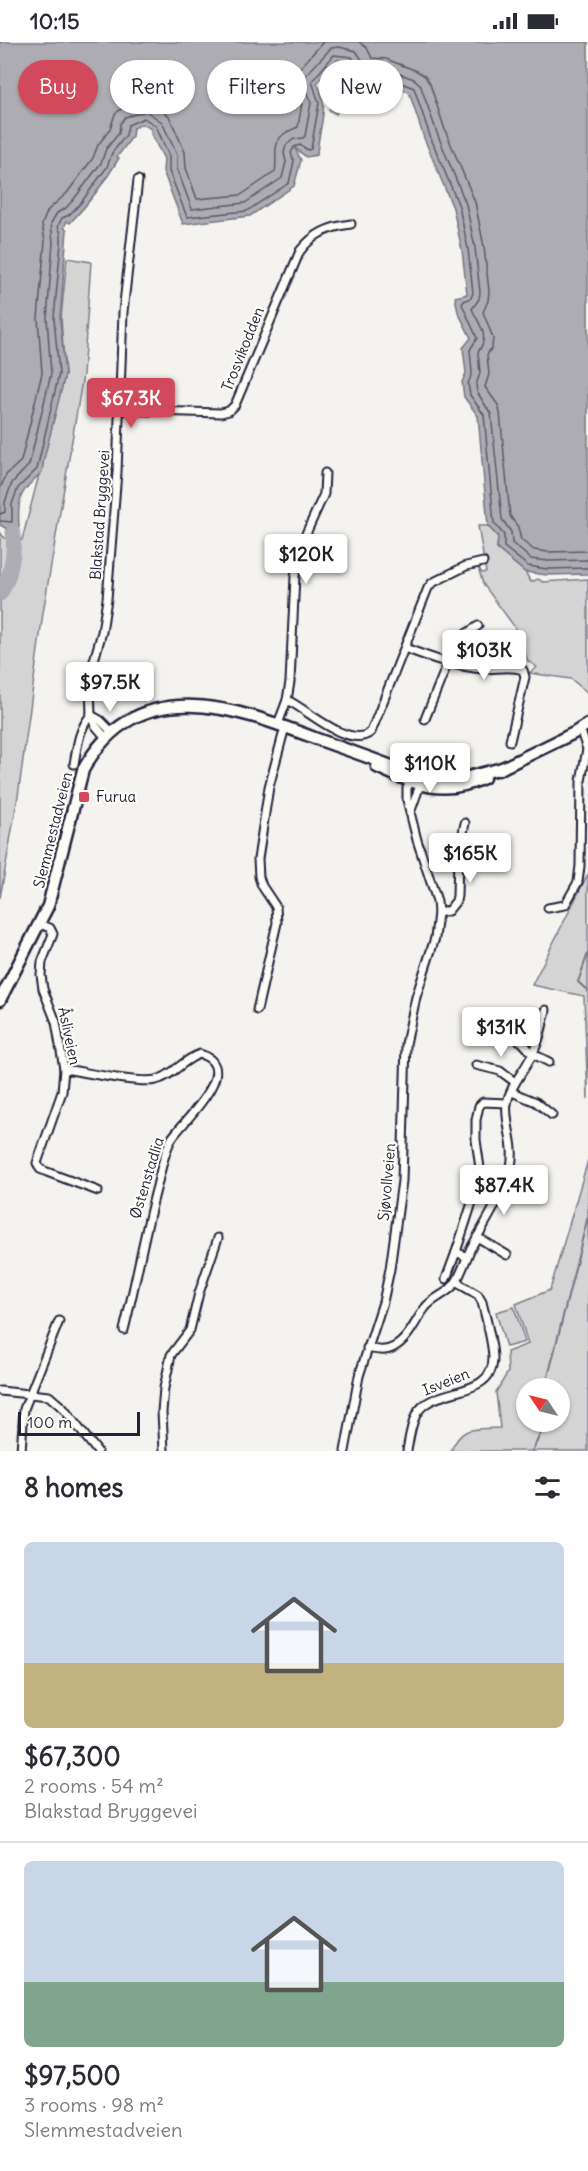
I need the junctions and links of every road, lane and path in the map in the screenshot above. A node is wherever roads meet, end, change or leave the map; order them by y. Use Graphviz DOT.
graph roads {
  1 [pos="138,180"];
  2 [pos="351,224"];
  3 [pos="119,410"];
  4 [pos="326,473"];
  5 [pos="483,562"];
  6 [pos="477,626"];
  7 [pos="405,648"];
  8 [pos="446,663"];
  9 [pos="287,700"];
  10 [pos="91,715"];
  11 [pos="424,718"];
  12 [pos="281,726"];
  13 [pos="584,727"];
  14 [pos="109,735"];
  15 [pos="510,741"];
  16 [pos="74,764"];
  17 [pos="415,781"];
  18 [pos="410,813"];
  19 [pos="465,823"];
  20 [pos="548,908"];
  21 [pos="438,913"];
  22 [pos="40,924"];
  23 [pos="0,1000"];
  24 [pos="258,1010"];
  25 [pos="546,1010"];
  26 [pos="504,1032"];
  27 [pos="533,1054"];
  28 [pos="549,1062"];
  29 [pos="476,1065"];
  30 [pos="64,1069"];
  31 [pos="515,1082"];
  32 [pos="512,1092"];
  33 [pos="507,1103"];
  34 [pos="552,1115"];
  35 [pos="481,1175"];
  36 [pos="507,1179"];
  37 [pos="533,1187"];
  38 [pos="98,1191"];
  39 [pos="467,1221"];
  40 [pos="482,1229"];
  41 [pos="218,1238"];
  42 [pos="477,1238"];
  43 [pos="456,1252"];
  44 [pos="507,1256"];
  45 [pos="467,1257"];
  46 [pos="446,1279"];
  47 [pos="456,1282"];
  48 [pos="59,1321"];
  49 [pos="124,1330"];
  50 [pos="367,1348"];
  51 [pos="0,1391"];
  52 [pos="29,1393"];
  53 [pos="21,1451"];
  54 [pos="97,1451"];
  55 [pos="164,1451"];
  56 [pos="345,1451"];
  57 [pos="407,1451"];
  1 -- 3 [label="street, Blakstad Bryggevei"];
  2 -- 3 [label="street, Trosvikodden"];
  3 -- 10 [label="street, Blakstad Bryggevei"];
  4 -- 9 [label="street"];
  5 -- 7 [label="street"];
  6 -- 8 [label="street"];
  7 -- 8 [label="street"];
  7 -- 9 [label="street"];
  8 -- 11 [label="street"];
  8 -- 15 [label="street"];
  9 -- 12 [label="street"];
  10 -- 14 [label="street"];
  10 -- 16 [label="street"];
  12 -- 14 [label="main road, Slemmestadveien"];
  12 -- 17 [label="main road, Slemmestadveien"];
  12 -- 24 [label="street"];
  13 -- 17 [label="main road, Slemmestadveien"];
  13 -- 20 [label="street"];
  14 -- 22 [label="main road, Slemmestadveien"];
  17 -- 18 [label="street"];
  17 -- 18 [label="street, Sjøvollveien"];
  18 -- 21 [label="street, Sjøvollveien"];
  19 -- 21 [label="street"];
  21 -- 50 [label="street, Sjøvollveien"];
  22 -- 23 [label="main road, Slemmestadveien"];
  22 -- 30 [label="street, Åsliveien"];
  25 -- 27 [label="street"];
  26 -- 27 [label="street"];
  27 -- 28 [label="street"];
  27 -- 31 [label="street"];
  29 -- 31 [label="street"];
  30 -- 38 [label="street, Åsliveien"];
  30 -- 49 [label="street, Østenstadlia"];
  31 -- 32 [label="street"];
  32 -- 33 [label="street"];
  32 -- 34 [label="street"];
  33 -- 35 [label="street"];
  33 -- 36 [label="street"];
  35 -- 36 [label="street"];
  35 -- 39 [label="street"];
  36 -- 37 [label="street"];
  36 -- 40 [label="street"];
  39 -- 40 [label="street"];
  39 -- 43 [label="street"];
  40 -- 42 [label="street"];
  41 -- 55 [label="street"];
  42 -- 44 [label="street"];
  42 -- 45 [label="street"];
  43 -- 45 [label="street"];
  43 -- 46 [label="street"];
  45 -- 47 [label="street"];
  47 -- 50 [label="street"];
  47 -- 57 [label="street, Isveien"];
  48 -- 52 [label="street"];
  50 -- 56 [label="street, Sjøvollveien"];
  51 -- 52 [label="street"];
  52 -- 53 [label="street"];
  52 -- 54 [label="street"];
}
